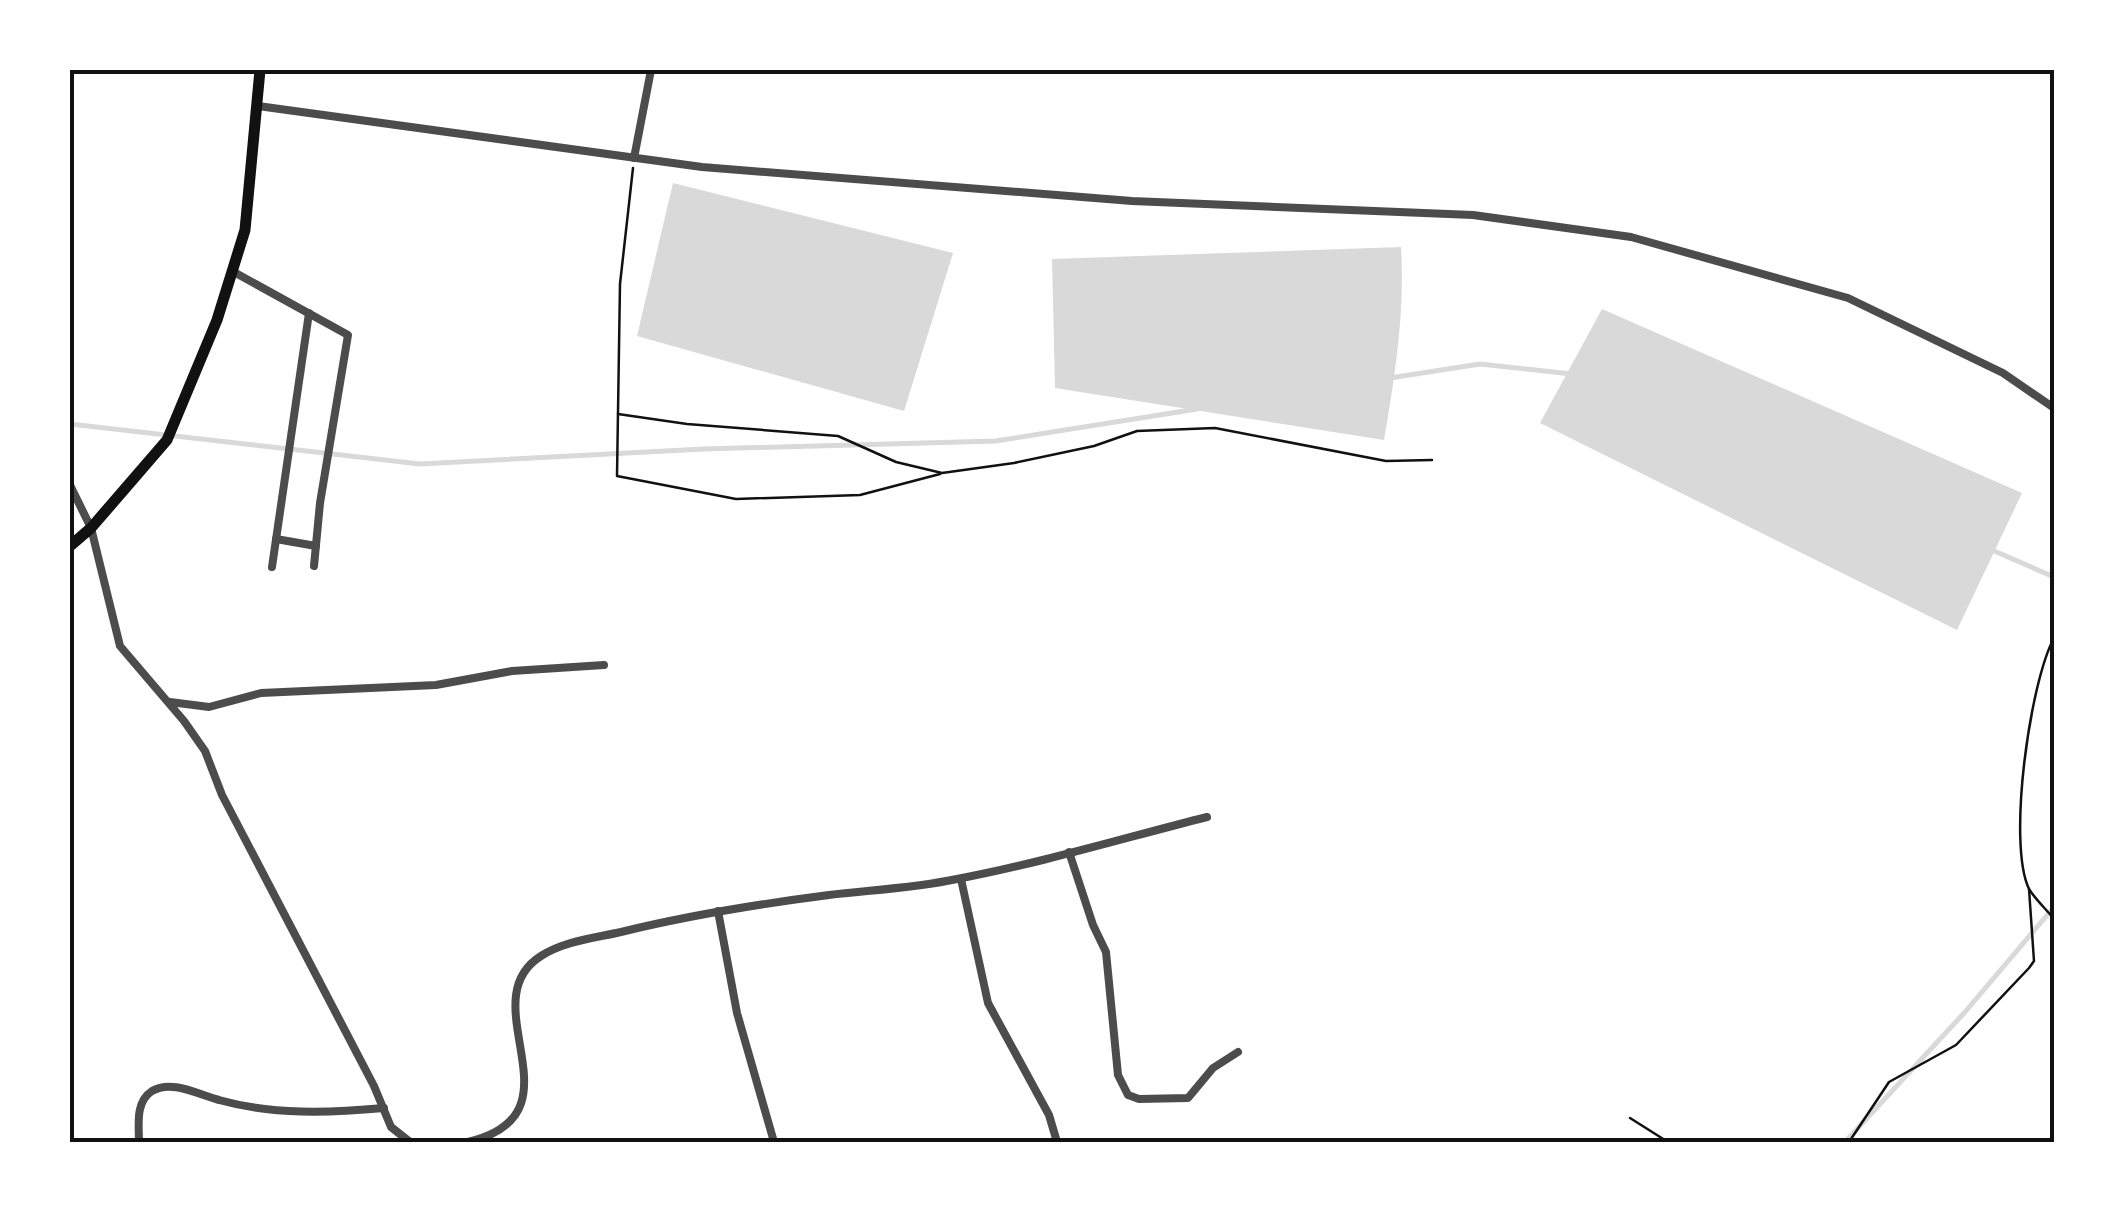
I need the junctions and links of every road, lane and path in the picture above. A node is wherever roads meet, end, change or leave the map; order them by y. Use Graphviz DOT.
graph roads {
  1 [pos="260,70"];
  2 [pos="651,70"];
  3 [pos="258,106"];
  4 [pos="634,158"];
  5 [pos="232,271"];
  6 [pos="309,313"];
  7 [pos="2054,408"];
  8 [pos="618,414"];
  9 [pos="1432,460"];
  10 [pos="942,473"];
  11 [pos="70,485"];
  12 [pos="91,528"];
  13 [pos="276,539"];
  14 [pos="70,546"];
  15 [pos="316,546"];
  16 [pos="314,566"];
  17 [pos="272,567"];
  18 [pos="2054,638"];
  19 [pos="604,664"];
  20 [pos="170,702"];
  21 [pos="1207,817"];
  22 [pos="1069,852"];
  23 [pos="961,878"];
  24 [pos="2029,888"];
  25 [pos="718,911"];
  26 [pos="2054,918"];
  27 [pos="1238,1052"];
  28 [pos="384,1108"];
  29 [pos="1630,1118"];
  30 [pos="139,1142"];
  31 [pos="408,1142"];
  32 [pos="468,1142"];
  33 [pos="774,1142"];
  34 [pos="1056,1142"];
  35 [pos="1668,1142"];
  36 [pos="1849,1142"];
  1 -- 3 [label="main road"];
  2 -- 4 [label="street"];
  3 -- 4 [label="street"];
  3 -- 5 [label="main road"];
  4 -- 7 [label="street"];
  4 -- 8 [label="path"];
  5 -- 6 [label="street"];
  5 -- 12 [label="main road"];
  6 -- 13 [label="street"];
  6 -- 15 [label="street"];
  8 -- 10 [label="path"];
  8 -- 10 [label="path"];
  9 -- 10 [label="path"];
  11 -- 12 [label="street"];
  12 -- 14 [label="main road"];
  12 -- 20 [label="street"];
  13 -- 15 [label="street"];
  13 -- 17 [label="street"];
  15 -- 16 [label="street"];
  18 -- 24 [label="path"];
  19 -- 20 [label="street"];
  20 -- 28 [label="street"];
  21 -- 22 [label="street"];
  22 -- 23 [label="street"];
  22 -- 27 [label="street"];
  23 -- 25 [label="street"];
  23 -- 34 [label="street"];
  24 -- 26 [label="path"];
  24 -- 36 [label="path"];
  25 -- 32 [label="street"];
  25 -- 33 [label="street"];
  28 -- 30 [label="street"];
  28 -- 31 [label="street"];
  29 -- 35 [label="path"];
}
